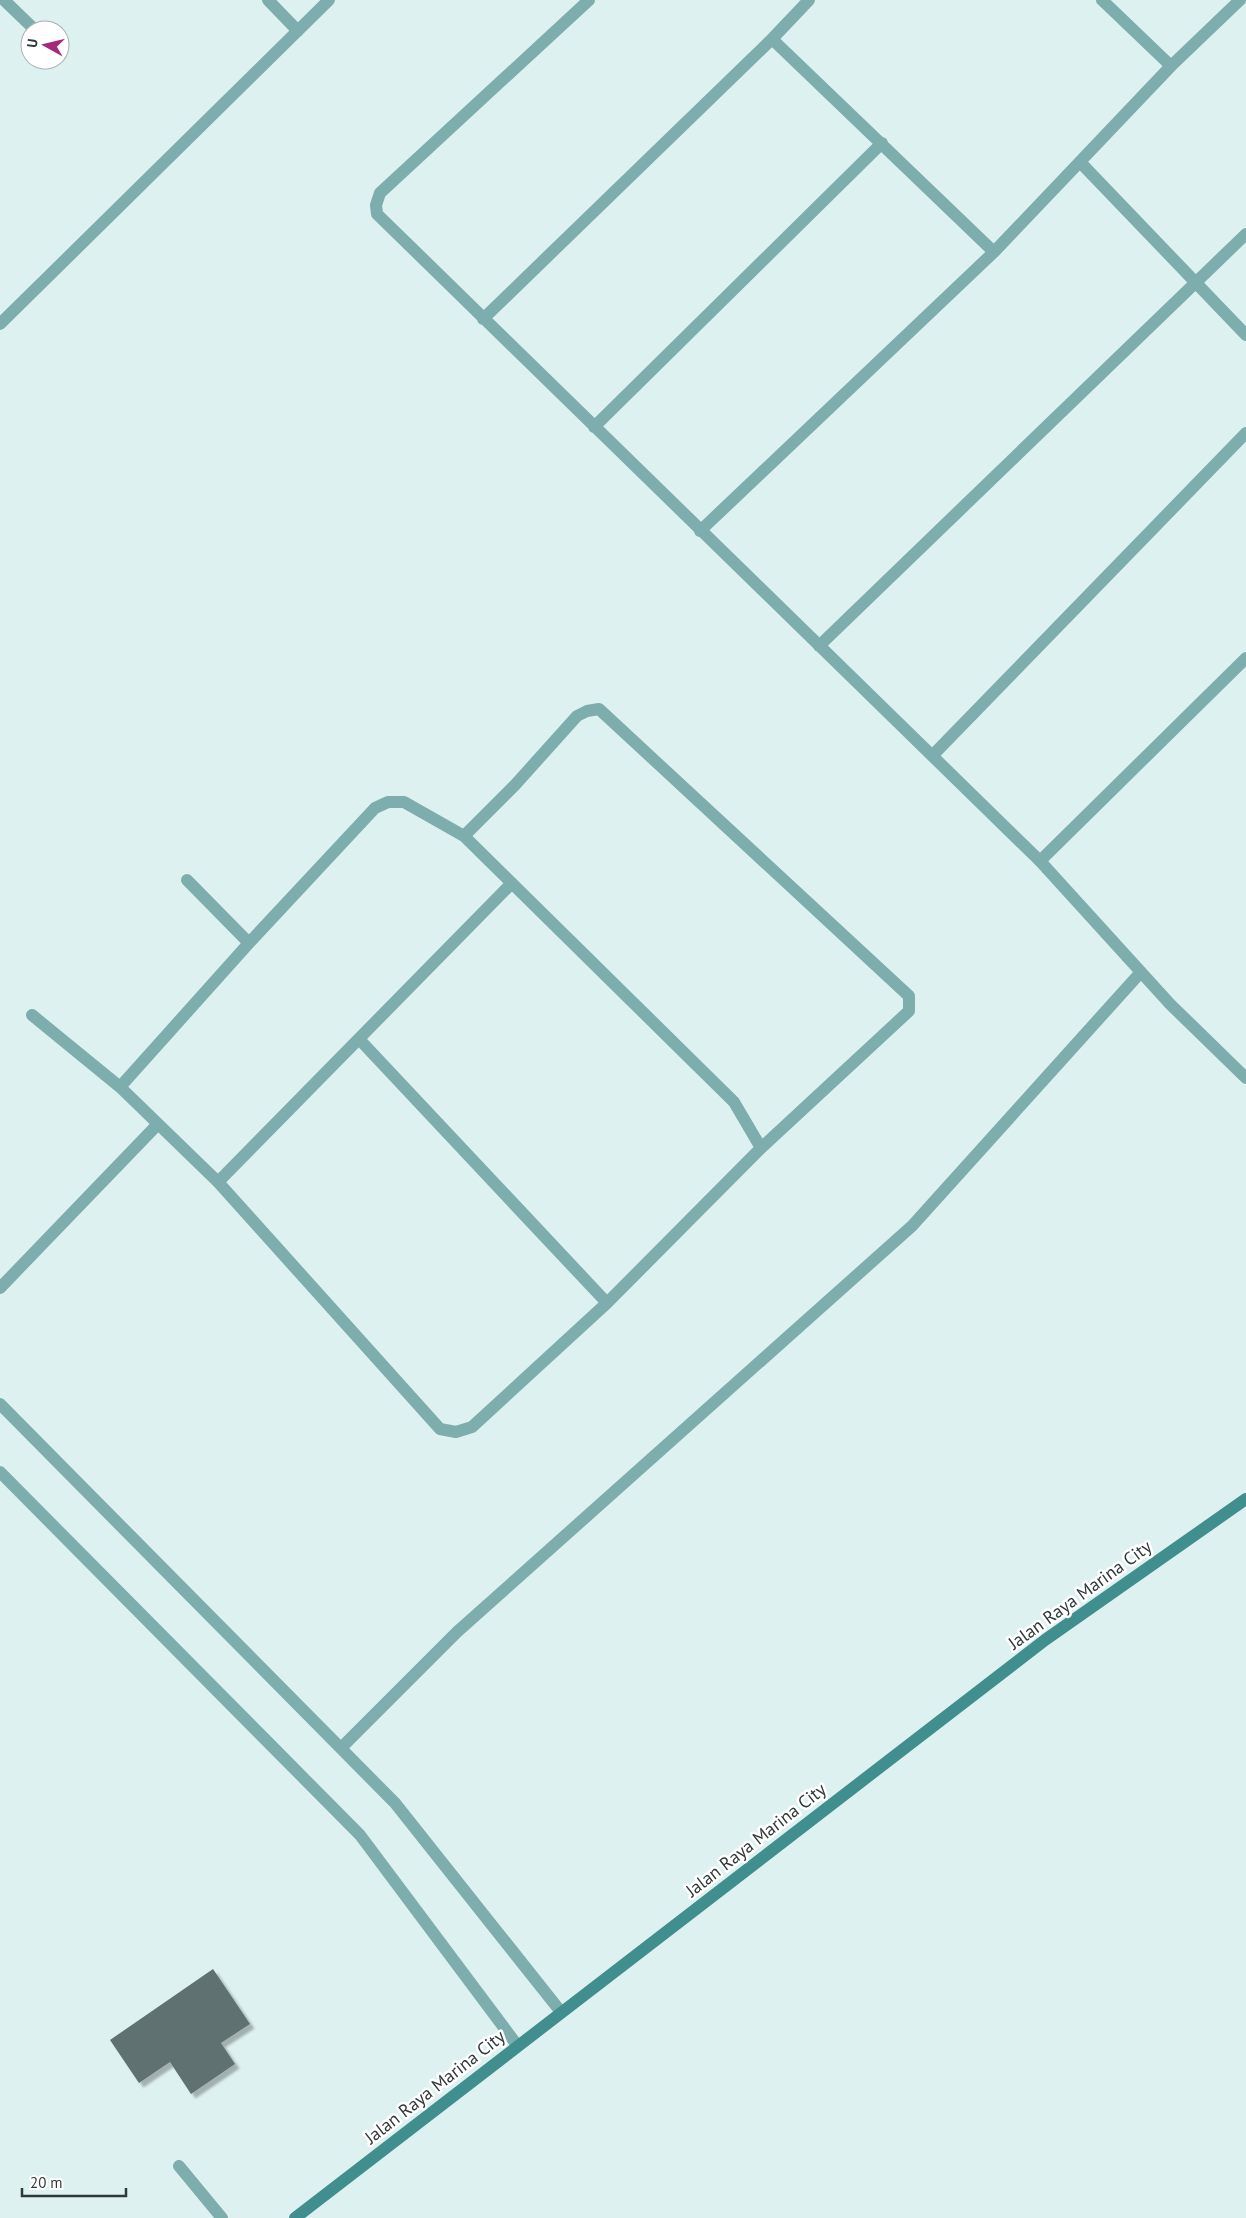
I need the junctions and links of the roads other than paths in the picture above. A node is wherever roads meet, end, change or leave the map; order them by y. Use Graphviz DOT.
graph roads {
  1 [pos="4,0"];
  2 [pos="268,0"];
  3 [pos="329,0"];
  4 [pos="589,0"];
  5 [pos="809,0"];
  6 [pos="1102,0"];
  7 [pos="1240,0"];
  8 [pos="25,20"];
  9 [pos="298,30"];
  10 [pos="772,39"];
  11 [pos="1171,66"];
  12 [pos="882,144"];
  13 [pos="1080,162"];
  14 [pos="1246,234"];
  15 [pos="994,252"];
  16 [pos="1196,283"];
  17 [pos="483,319"];
  18 [pos="0,324"];
  19 [pos="1246,335"];
  20 [pos="594,427"];
  21 [pos="1246,434"];
  22 [pos="700,530"];
  23 [pos="818,646"];
  24 [pos="1246,658"];
  25 [pos="932,756"];
  26 [pos="464,836"];
  27 [pos="1040,861"];
  28 [pos="187,880"];
  29 [pos="512,883"];
  30 [pos="249,943"];
  31 [pos="1141,972"];
  32 [pos="32,1015"];
  33 [pos="359,1039"];
  34 [pos="1246,1078"];
  35 [pos="120,1088"];
  36 [pos="158,1124"];
  37 [pos="761,1148"];
  38 [pos="218,1182"];
  39 [pos="0,1288"];
  40 [pos="607,1303"];
  41 [pos="0,1404"];
  42 [pos="0,1472"];
  43 [pos="1246,1499"];
  44 [pos="341,1748"];
  45 [pos="561,2012"];
  46 [pos="517,2045"];
  47 [pos="179,2166"];
  48 [pos="222,2218"];
  49 [pos="296,2218"];
  1 -- 8 [label="street"];
  2 -- 9 [label="street"];
  3 -- 9 [label="street"];
  4 -- 17 [label="street"];
  5 -- 10 [label="street"];
  6 -- 11 [label="street"];
  7 -- 11 [label="street"];
  9 -- 18 [label="street"];
  10 -- 12 [label="street"];
  10 -- 17 [label="street"];
  11 -- 13 [label="street"];
  12 -- 15 [label="street"];
  12 -- 20 [label="street"];
  13 -- 15 [label="street"];
  13 -- 16 [label="street"];
  14 -- 16 [label="street"];
  15 -- 22 [label="street"];
  16 -- 19 [label="street"];
  16 -- 23 [label="street"];
  17 -- 20 [label="street"];
  20 -- 22 [label="street"];
  21 -- 25 [label="street"];
  22 -- 23 [label="street"];
  23 -- 25 [label="street"];
  24 -- 27 [label="street"];
  25 -- 27 [label="street"];
  26 -- 29 [label="street"];
  26 -- 30 [label="street"];
  26 -- 37 [label="street"];
  27 -- 31 [label="street"];
  28 -- 30 [label="street"];
  29 -- 33 [label="street"];
  29 -- 37 [label="street"];
  30 -- 35 [label="street"];
  31 -- 34 [label="street"];
  31 -- 44 [label="street"];
  32 -- 35 [label="street"];
  33 -- 38 [label="street"];
  33 -- 40 [label="street"];
  35 -- 36 [label="street"];
  36 -- 38 [label="street"];
  36 -- 39 [label="street"];
  37 -- 40 [label="street"];
  38 -- 40 [label="street"];
  41 -- 44 [label="street"];
  42 -- 46 [label="street"];
  43 -- 45 [label="main road, Jalan Raya Marina City"];
  44 -- 45 [label="street"];
  45 -- 46 [label="main road, Jalan Raya Marina City"];
  46 -- 49 [label="main road, Jalan Raya Marina City"];
  47 -- 48 [label="street"];
}
